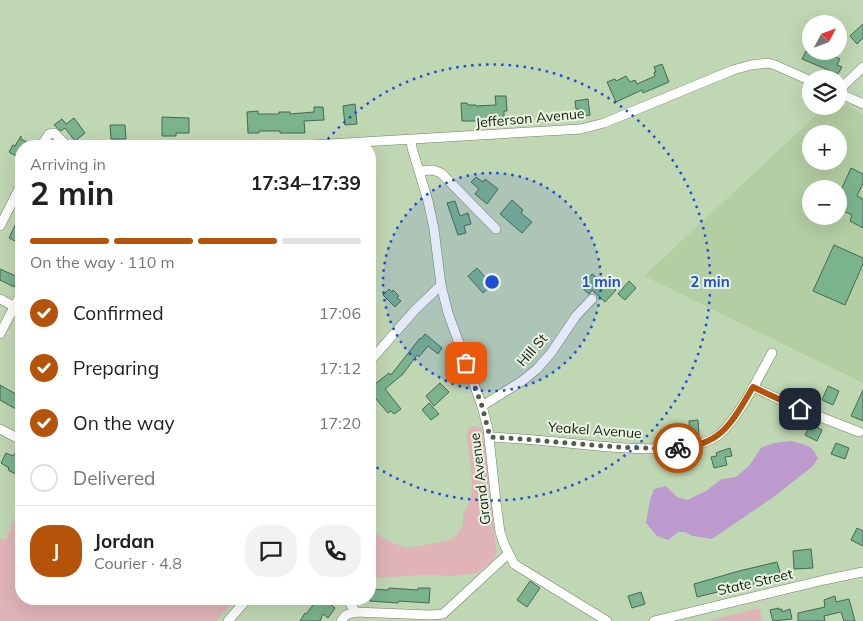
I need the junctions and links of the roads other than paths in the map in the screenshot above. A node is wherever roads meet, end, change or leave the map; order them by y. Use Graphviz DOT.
graph roads {
  1 [pos="863,67"];
  2 [pos="802,77"];
  3 [pos="847,83"];
  4 [pos="847,95"];
  5 [pos="863,104"];
  6 [pos="45,140"];
  7 [pos="61,140"];
  8 [pos="411,140"];
  9 [pos="376,142"];
  10 [pos="420,171"];
  11 [pos="15,197"];
  12 [pos="0,226"];
  13 [pos="496,229"];
  14 [pos="442,285"];
  15 [pos="0,299"];
  16 [pos="592,299"];
  17 [pos="15,306"];
  18 [pos="15,312"];
  19 [pos="0,334"];
  20 [pos="772,353"];
  21 [pos="376,354"];
  22 [pos="753,387"];
  23 [pos="482,406"];
  24 [pos="0,429"];
  25 [pos="859,432"];
  26 [pos="15,437"];
  27 [pos="490,437"];
  28 [pos="508,554"];
  29 [pos="863,572"];
  30 [pos="242,605"];
  31 [pos="351,605"];
  32 [pos="355,612"];
  33 [pos="228,621"];
  34 [pos="341,621"];
  35 [pos="607,621"];
  36 [pos="654,621"];
  1 -- 3 [label="street"];
  2 -- 8 [label="street, Jefferson Avenue"];
  4 -- 5 [label="street"];
  6 -- 7 [label="street"];
  8 -- 9 [label="street, Jefferson Avenue"];
  8 -- 10 [label="street, Grand Avenue"];
  10 -- 13 [label="street"];
  10 -- 14 [label="street, Grand Avenue"];
  11 -- 12 [label="street"];
  14 -- 21 [label="street"];
  14 -- 23 [label="street, Grand Avenue"];
  15 -- 17 [label="street"];
  16 -- 23 [label="street, Hill St"];
  18 -- 19 [label="street"];
  20 -- 22 [label="street, Yeakel Avenue"];
  22 -- 25 [label="street"];
  22 -- 27 [label="street, Yeakel Avenue"];
  23 -- 27 [label="street, Grand Avenue"];
  24 -- 26 [label="street"];
  27 -- 28 [label="street, Grand Avenue"];
  28 -- 32 [label="street"];
  28 -- 35 [label="street, Grand Avenue"];
  29 -- 36 [label="street, State Street"];
  30 -- 33 [label="street"];
  31 -- 32 [label="street"];
  32 -- 34 [label="street"];
}
